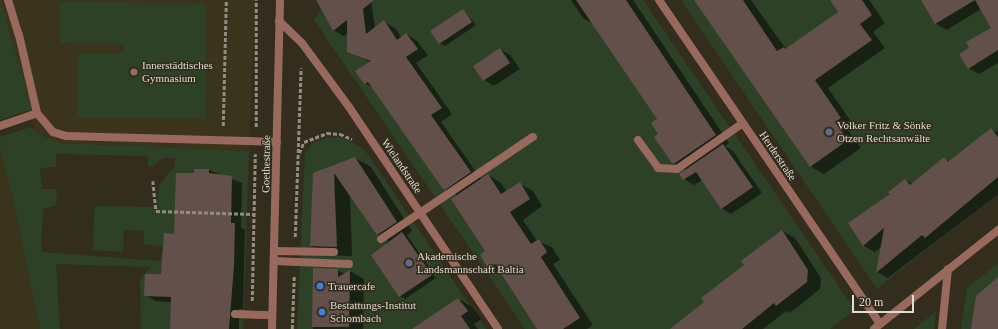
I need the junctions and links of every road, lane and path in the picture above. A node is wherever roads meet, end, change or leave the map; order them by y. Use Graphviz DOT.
graph roads {
  1 [pos="8,0"];
  2 [pos="226,0"];
  3 [pos="256,0"];
  4 [pos="280,0"];
  5 [pos="659,0"];
  6 [pos="279,21"];
  7 [pos="302,43"];
  8 [pos="38,114"];
  9 [pos="743,124"];
  10 [pos="0,126"];
  11 [pos="532,137"];
  12 [pos="222,140"];
  13 [pos="638,140"];
  14 [pos="255,141"];
  15 [pos="277,142"];
  16 [pos="376,147"];
  17 [pos="153,181"];
  18 [pos="253,214"];
  19 [pos="421,214"];
  20 [pos="998,230"];
  21 [pos="381,240"];
  22 [pos="274,251"];
  23 [pos="334,252"];
  24 [pos="274,261"];
  25 [pos="349,264"];
  26 [pos="948,269"];
  27 [pos="235,314"];
  28 [pos="252,314"];
  29 [pos="272,315"];
  30 [pos="877,326"];
  31 [pos="272,329"];
  32 [pos="498,329"];
  33 [pos="942,329"];
  1 -- 8 [label="street"];
  2 -- 12 [label="path"];
  3 -- 14 [label="path"];
  4 -- 6 [label="street, Goethestraße"];
  5 -- 9 [label="street, Herderstraße"];
  6 -- 7 [label="street, Wielandstraße"];
  6 -- 15 [label="street, Goethestraße"];
  7 -- 16 [label="street, Wielandstraße"];
  7 -- 16 [label="path"];
  8 -- 10 [label="street"];
  8 -- 12 [label="street"];
  9 -- 13 [label="street"];
  9 -- 30 [label="street, Herderstraße"];
  11 -- 19 [label="street"];
  12 -- 14 [label="street"];
  14 -- 15 [label="street"];
  14 -- 18 [label="path"];
  15 -- 22 [label="street, Goethestraße"];
  16 -- 19 [label="street, Wielandstraße"];
  17 -- 18 [label="path"];
  18 -- 28 [label="path"];
  19 -- 21 [label="street"];
  19 -- 32 [label="street, Wielandstraße"];
  20 -- 26 [label="street"];
  22 -- 23 [label="street"];
  22 -- 24 [label="street, Goethestraße"];
  24 -- 25 [label="street"];
  24 -- 29 [label="street, Goethestraße"];
  26 -- 30 [label="street"];
  26 -- 33 [label="street"];
  27 -- 28 [label="street"];
  28 -- 29 [label="street"];
  29 -- 31 [label="street, Goethestraße"];
}
